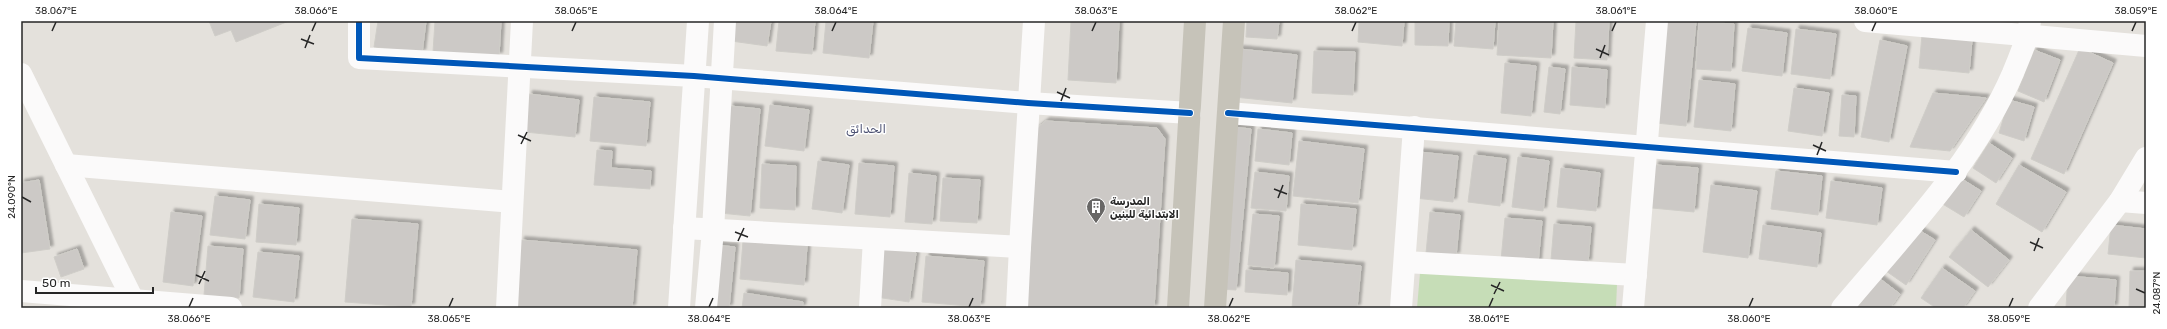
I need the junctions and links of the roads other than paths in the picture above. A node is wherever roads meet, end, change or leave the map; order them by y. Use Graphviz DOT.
graph roads {
  1 [pos="358,21"];
  2 [pos="522,21"];
  3 [pos="698,21"];
  4 [pos="725,21"];
  5 [pos="1034,21"];
  6 [pos="1195,21"];
  7 [pos="1234,21"];
  8 [pos="1657,21"];
  9 [pos="1865,21"];
  10 [pos="2030,28"];
  11 [pos="2146,46"];
  12 [pos="520,67"];
  13 [pos="21,74"];
  14 [pos="694,76"];
  15 [pos="722,78"];
  16 [pos="1028,103"];
  17 [pos="1190,113"];
  18 [pos="1228,113"];
  19 [pos="1414,127"];
  20 [pos="1648,146"];
  21 [pos="2146,158"];
  22 [pos="66,165"];
  23 [pos="1956,172"];
  24 [pos="2120,201"];
  25 [pos="512,202"];
  26 [pos="2146,203"];
  27 [pos="684,228"];
  28 [pos="713,230"];
  29 [pos="874,239"];
  30 [pos="1020,247"];
  31 [pos="1404,262"];
  32 [pos="1636,275"];
  33 [pos="21,291"];
  34 [pos="133,300"];
  35 [pos="231,308"];
  36 [pos="507,308"];
  37 [pos="679,308"];
  38 [pos="706,308"];
  39 [pos="870,308"];
  40 [pos="1017,308"];
  41 [pos="1178,308"];
  42 [pos="1215,308"];
  43 [pos="1401,308"];
  44 [pos="1633,308"];
  45 [pos="1842,308"];
  46 [pos="2039,308"];
  1 -- 12 [label="street"];
  2 -- 12 [label="street"];
  3 -- 14 [label="street"];
  4 -- 15 [label="street"];
  5 -- 16 [label="street"];
  6 -- 17 [label="main road"];
  7 -- 18 [label="main road"];
  8 -- 20 [label="street"];
  9 -- 10 [label="street"];
  10 -- 11 [label="street"];
  10 -- 23 [label="street"];
  12 -- 14 [label="street"];
  12 -- 25 [label="street"];
  13 -- 22 [label="street"];
  14 -- 15 [label="street"];
  14 -- 27 [label="street"];
  15 -- 16 [label="street"];
  15 -- 28 [label="street"];
  16 -- 17 [label="street"];
  16 -- 30 [label="street"];
  17 -- 41 [label="main road"];
  18 -- 19 [label="street"];
  18 -- 42 [label="main road"];
  19 -- 20 [label="street"];
  19 -- 31 [label="street"];
  20 -- 23 [label="street"];
  20 -- 32 [label="street"];
  21 -- 24 [label="street"];
  22 -- 25 [label="street"];
  22 -- 34 [label="street"];
  23 -- 45 [label="street"];
  24 -- 26 [label="street"];
  24 -- 46 [label="street"];
  25 -- 36 [label="street"];
  27 -- 28 [label="street"];
  27 -- 37 [label="street"];
  28 -- 29 [label="street"];
  28 -- 38 [label="street"];
  29 -- 30 [label="street"];
  29 -- 39 [label="street"];
  30 -- 40 [label="street"];
  31 -- 32 [label="street"];
  31 -- 43 [label="street"];
  32 -- 44 [label="street"];
  33 -- 34 [label="street"];
  34 -- 35 [label="street"];
}
